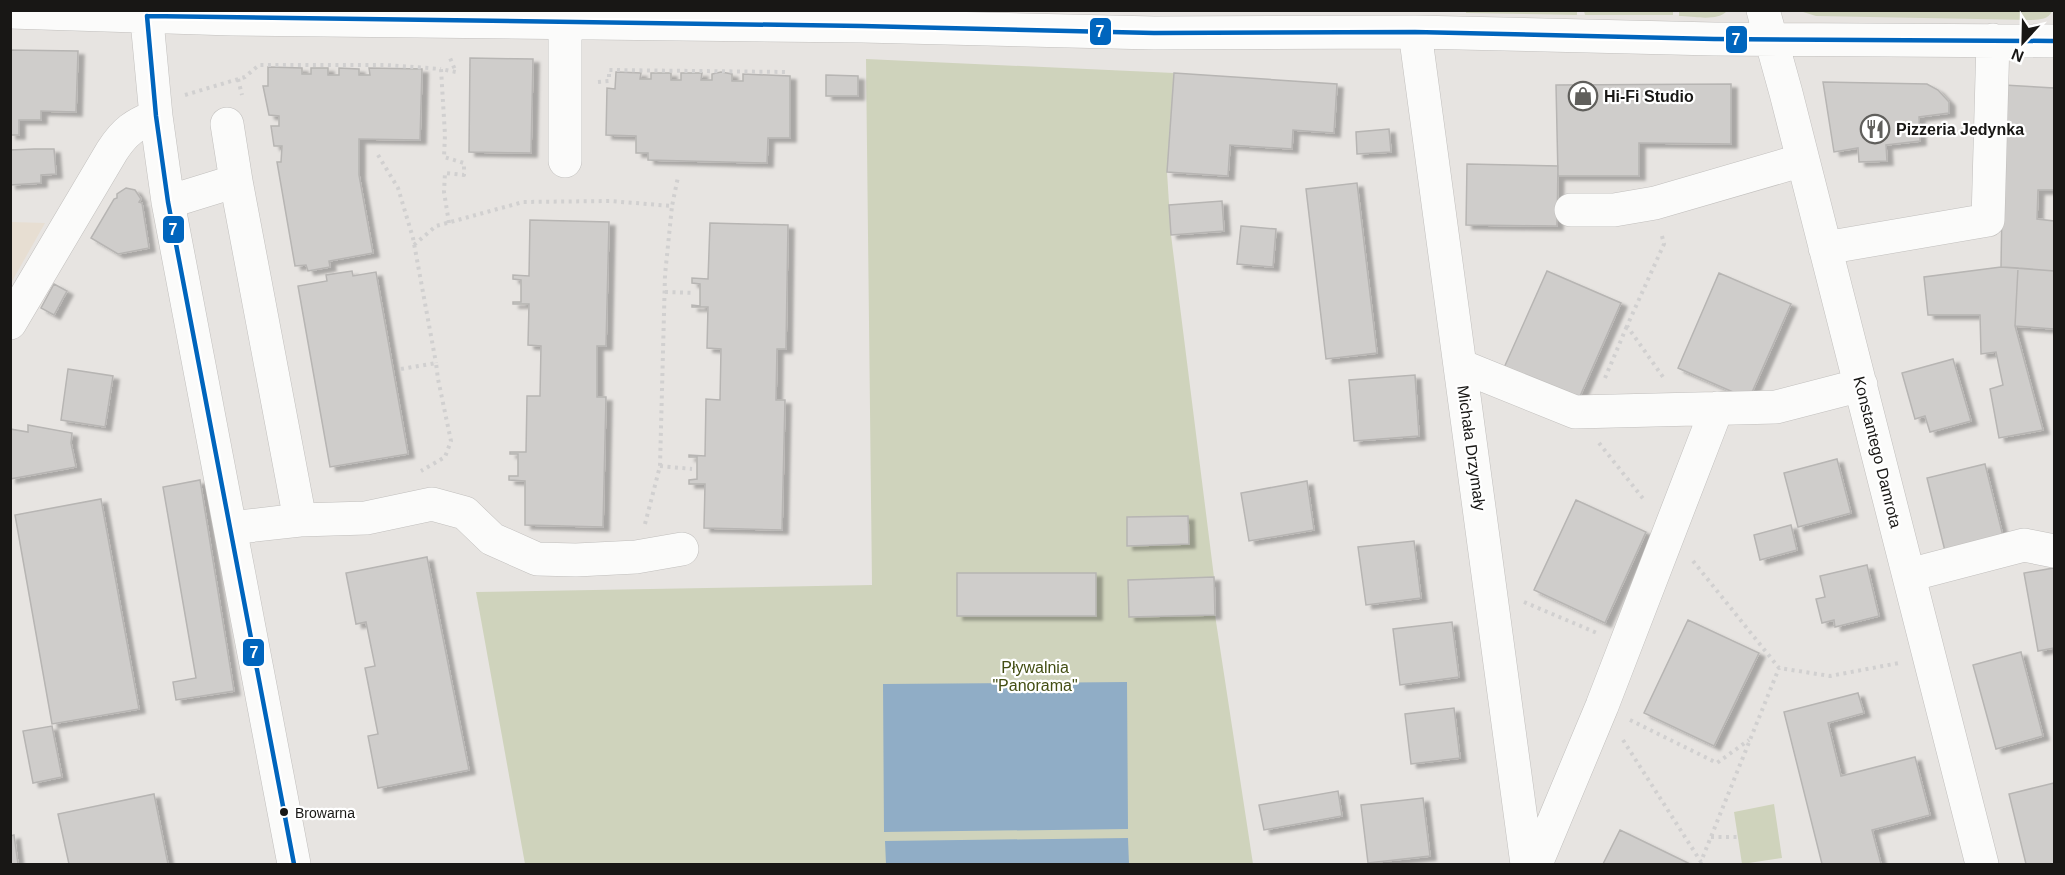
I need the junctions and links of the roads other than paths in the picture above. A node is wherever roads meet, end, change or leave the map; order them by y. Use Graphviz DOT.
graph roads {
  1 [pos="10,12"];
  2 [pos="147,14"];
  3 [pos="761,18"];
  4 [pos="1256,21"];
  5 [pos="1458,22"];
  6 [pos="565,23"];
  7 [pos="1767,25"];
  8 [pos="1415,32"];
  9 [pos="1993,40"];
  10 [pos="2055,41"];
  11 [pos="156,116"];
  12 [pos="227,124"];
  13 [pos="1803,160"];
  14 [pos="565,162"];
  15 [pos="244,194"];
  16 [pos="168,202"];
  17 [pos="1571,210"];
  18 [pos="1825,248"];
  19 [pos="10,323"];
  20 [pos="1461,366"];
  21 [pos="1861,385"];
  22 [pos="1701,409"];
  23 [pos="300,520"];
  24 [pos="230,528"];
  25 [pos="682,549"];
  26 [pos="2055,551"];
  27 [pos="1909,575"];
  28 [pos="294,864"];
  29 [pos="1527,864"];
  30 [pos="1536,864"];
  31 [pos="1982,864"];
  1 -- 2 [label="street"];
  2 -- 6 [label="street"];
  2 -- 11 [label="street"];
  3 -- 4 [label="street"];
  3 -- 6 [label="street"];
  4 -- 8 [label="street"];
  5 -- 7 [label="street"];
  5 -- 8 [label="street"];
  6 -- 14 [label="street"];
  7 -- 9 [label="street"];
  7 -- 13 [label="street, Konstantego Damrota"];
  8 -- 20 [label="street, Michała Drzymały"];
  9 -- 10 [label="street"];
  9 -- 18 [label="street"];
  11 -- 16 [label="street"];
  11 -- 19 [label="street"];
  12 -- 15 [label="street"];
  13 -- 17 [label="street"];
  13 -- 18 [label="street, Konstantego Damrota"];
  15 -- 16 [label="street"];
  15 -- 23 [label="street"];
  16 -- 24 [label="street"];
  18 -- 21 [label="street, Konstantego Damrota"];
  20 -- 22 [label="street"];
  20 -- 29 [label="street, Michała Drzymały"];
  21 -- 22 [label="street"];
  21 -- 27 [label="street, Konstantego Damrota"];
  22 -- 30 [label="street"];
  23 -- 24 [label="street"];
  23 -- 25 [label="street"];
  24 -- 28 [label="street"];
  26 -- 27 [label="street"];
  27 -- 31 [label="street, Konstantego Damrota"];
}
